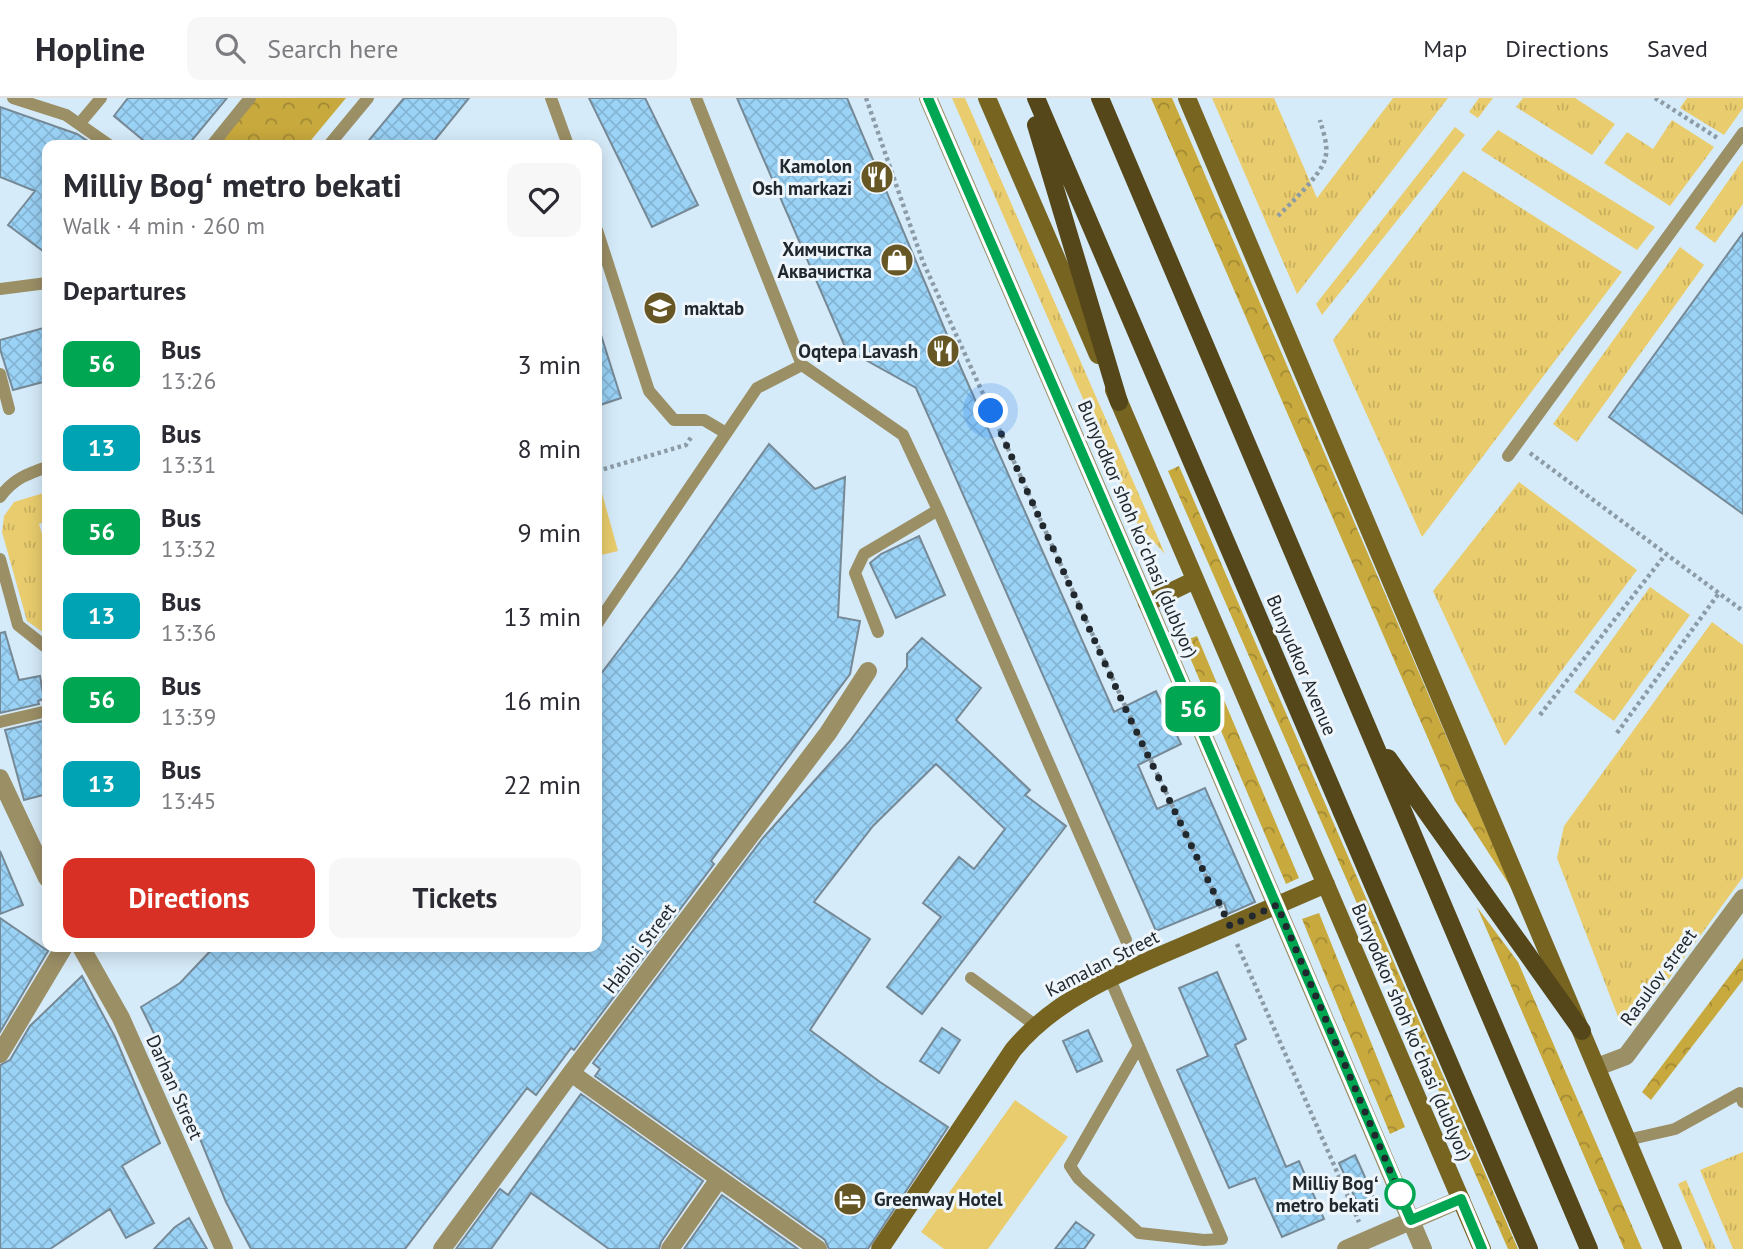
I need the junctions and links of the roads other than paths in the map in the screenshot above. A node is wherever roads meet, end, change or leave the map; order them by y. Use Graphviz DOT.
graph roads {
  1 [pos="13,98"];
  2 [pos="101,98"];
  3 [pos="250,98"];
  4 [pos="368,98"];
  5 [pos="551,98"];
  6 [pos="696,98"];
  7 [pos="928,98"];
  8 [pos="987,98"];
  9 [pos="1027,98"];
  10 [pos="1036,98"];
  11 [pos="1100,98"];
  12 [pos="1109,98"];
  13 [pos="1187,98"];
  14 [pos="80,123"];
  15 [pos="1743,132"];
  16 [pos="1116,135"];
  17 [pos="102,140"];
  18 [pos="216,140"];
  19 [pos="333,140"];
  20 [pos="565,140"];
  21 [pos="602,245"];
  22 [pos="42,284"];
  23 [pos="0,289"];
  24 [pos="802,365"];
  25 [pos="0,374"];
  26 [pos="1119,402"];
  27 [pos="9,409"];
  28 [pos="726,433"];
  29 [pos="1508,456"];
  30 [pos="42,469"];
  31 [pos="0,497"];
  32 [pos="938,510"];
  33 [pos="0,559"];
  34 [pos="1195,580"];
  35 [pos="1147,603"];
  36 [pos="602,617"];
  37 [pos="878,632"];
  38 [pos="42,644"];
  39 [pos="868,671"];
  40 [pos="42,712"];
  41 [pos="0,722"];
  42 [pos="1368,729"];
  43 [pos="0,778"];
  44 [pos="42,867"];
  45 [pos="1326,884"];
  46 [pos="1743,898"];
  47 [pos="1277,905"];
  48 [pos="1126,940"];
  49 [pos="61,952"];
  50 [pos="84,952"];
  51 [pos="971,978"];
  52 [pos="1110,979"];
  53 [pos="1035,1025"];
  54 [pos="1582,1031"];
  55 [pos="1139,1046"];
  56 [pos="0,1054"];
  57 [pos="1597,1067"];
  58 [pos="571,1073"];
  59 [pos="1743,1102"];
  60 [pos="1627,1140"];
  61 [pos="719,1179"];
  62 [pos="1461,1199"];
  63 [pos="1411,1220"];
  64 [pos="224,1249"];
  65 [pos="442,1249"];
  66 [pos="670,1249"];
  67 [pos="818,1249"];
  68 [pos="880,1249"];
  69 [pos="1346,1249"];
  70 [pos="1423,1249"];
  71 [pos="1482,1249"];
  72 [pos="1530,1249"];
  73 [pos="1589,1249"];
  74 [pos="1673,1249"];
  1 -- 14 [label="lane"];
  2 -- 14 [label="lane"];
  3 -- 18 [label="lane"];
  4 -- 19 [label="lane"];
  5 -- 20 [label="lane"];
  6 -- 24 [label="lane"];
  7 -- 35 [label="street, Bunyodkor shoh koʻchasi (dublyor)"];
  8 -- 26 [label="street, Bunyodkor shoh koʻchasi (dublyor)"];
  9 -- 26 [label="main road"];
  10 -- 72 [label="main road, Bunyudkor Avenue"];
  11 -- 16 [label="main road, Bunyudkor Avenue"];
  12 -- 16 [label="main road"];
  13 -- 54 [label="street"];
  14 -- 17 [label="lane"];
  15 -- 29 [label="lane"];
  16 -- 42 [label="main road, Bunyudkor Avenue"];
  21 -- 28 [label="lane"];
  22 -- 23 [label="lane"];
  24 -- 28 [label="lane"];
  24 -- 32 [label="lane"];
  25 -- 27 [label="lane"];
  26 -- 34 [label="street, Bunyodkor shoh koʻchasi (dublyor)"];
  28 -- 36 [label="lane"];
  30 -- 31 [label="lane"];
  32 -- 37 [label="lane"];
  32 -- 48 [label="lane"];
  33 -- 38 [label="lane"];
  34 -- 35 [label="street"];
  34 -- 45 [label="street, Bunyodkor shoh koʻchasi (dublyor)"];
  35 -- 47 [label="street, Bunyodkor shoh koʻchasi (dublyor)"];
  39 -- 58 [label="street, Habibi Street"];
  40 -- 41 [label="lane"];
  42 -- 54 [label="main road"];
  42 -- 73 [label="main road, Bunyudkor Avenue"];
  43 -- 44 [label="street"];
  45 -- 47 [label="street, Kamalan Street"];
  45 -- 62 [label="street, Bunyodkor shoh koʻchasi (dublyor)"];
  46 -- 57 [label="street, Rasulov street"];
  47 -- 52 [label="street, Kamalan Street"];
  47 -- 63 [label="street, Bunyodkor shoh koʻchasi (dublyor)"];
  49 -- 56 [label="street"];
  50 -- 64 [label="street, Darhan Street"];
  51 -- 53 [label="lane"];
  52 -- 53 [label="street, Kamalan Street"];
  52 -- 55 [label="lane"];
  53 -- 68 [label="street, Kamalan Street"];
  54 -- 57 [label="street"];
  55 -- 55 [label="lane"];
  57 -- 60 [label="street"];
  58 -- 61 [label="street"];
  58 -- 65 [label="street, Habibi Street"];
  59 -- 60 [label="lane"];
  60 -- 74 [label="street"];
  61 -- 66 [label="street"];
  61 -- 67 [label="street"];
  62 -- 63 [label="street"];
  62 -- 71 [label="street, Bunyodkor shoh koʻchasi (dublyor)"];
  63 -- 69 [label="street"];
  63 -- 70 [label="street, Bunyodkor shoh koʻchasi (dublyor)"];
}
